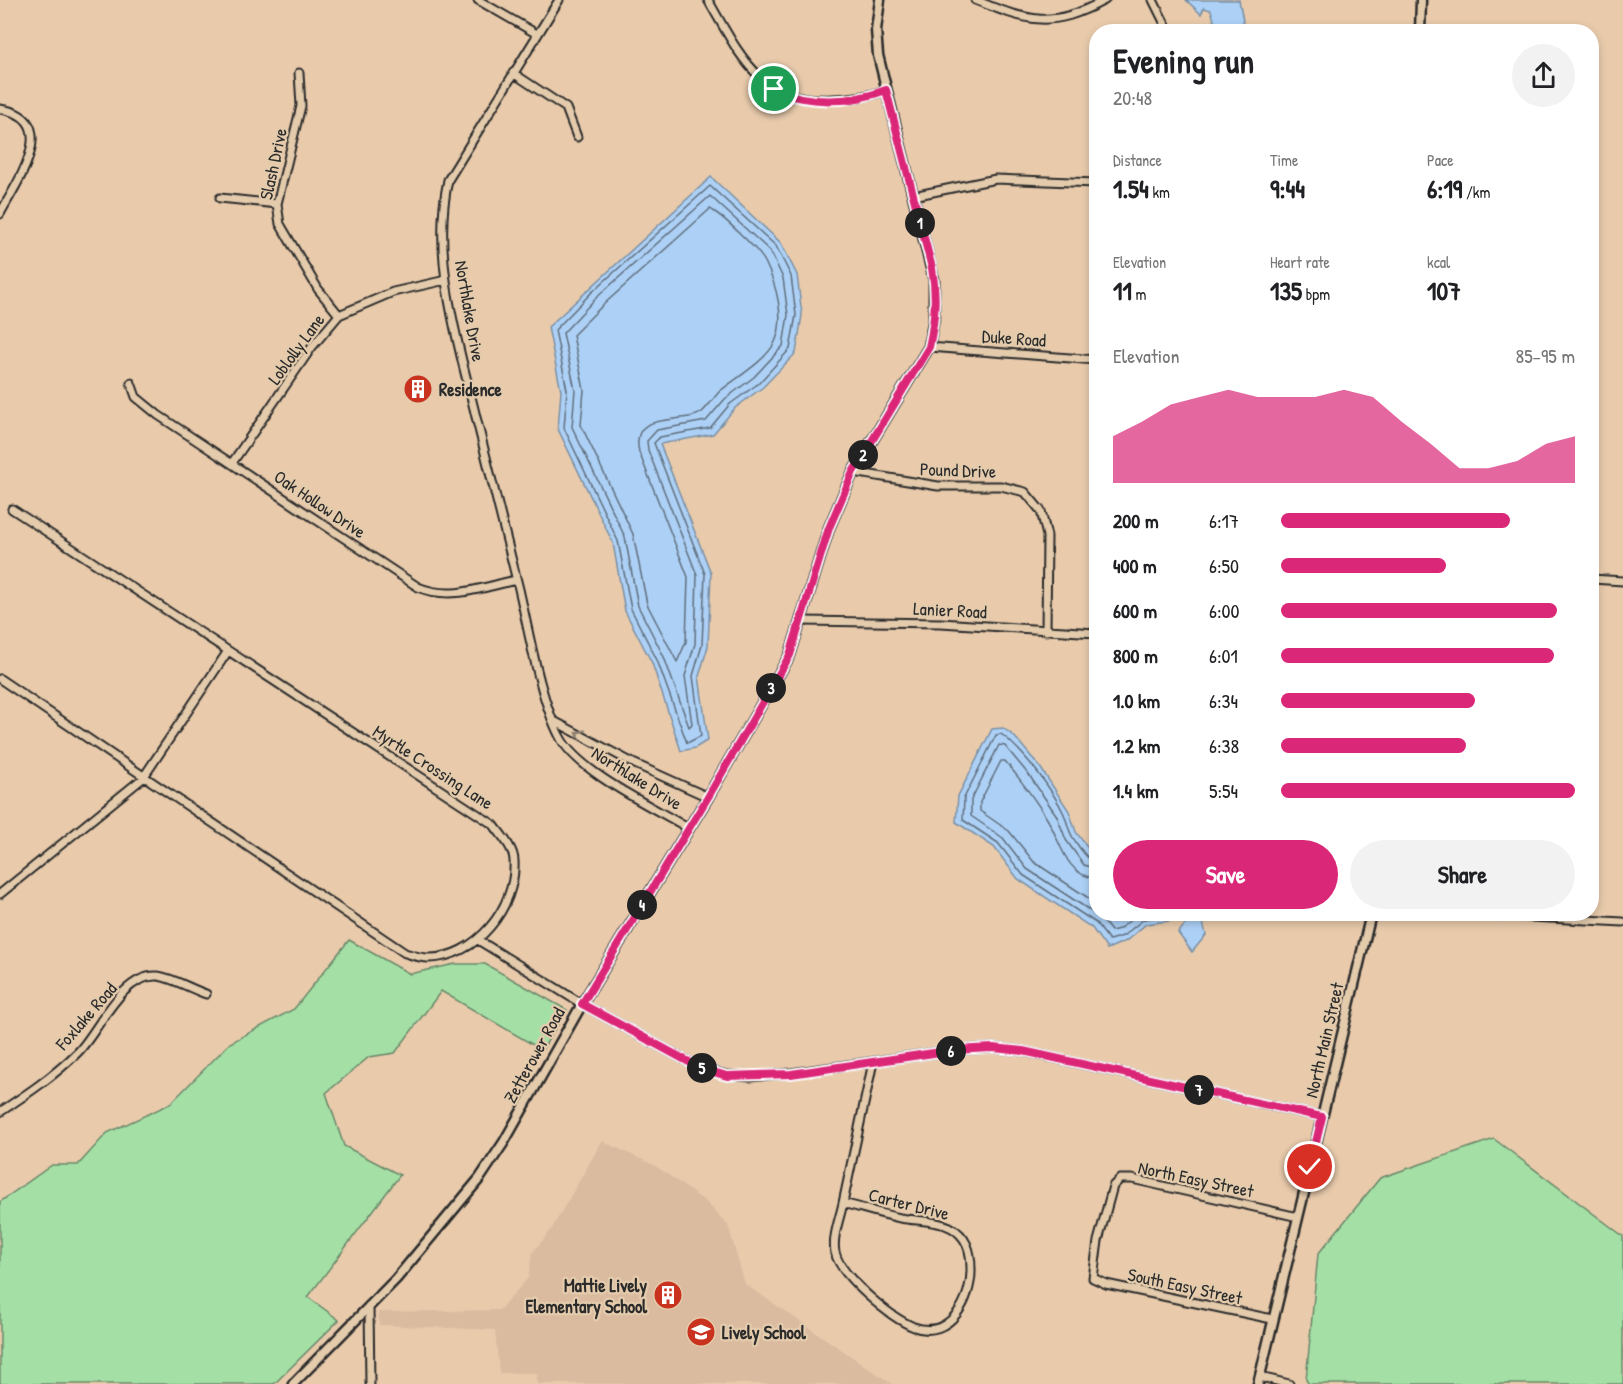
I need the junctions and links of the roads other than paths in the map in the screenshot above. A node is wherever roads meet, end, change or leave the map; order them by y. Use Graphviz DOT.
graph roads {
  1 [pos="478,0"];
  2 [pos="559,0"];
  3 [pos="708,0"];
  4 [pos="880,0"];
  5 [pos="975,0"];
  6 [pos="1105,0"];
  7 [pos="1153,0"];
  8 [pos="1421,0"];
  9 [pos="1165,24"];
  10 [pos="1420,24"];
  11 [pos="537,34"];
  12 [pos="299,73"];
  13 [pos="513,73"];
  14 [pos="886,90"];
  15 [pos="0,109"];
  16 [pos="577,137"];
  17 [pos="1089,183"];
  18 [pos="913,196"];
  19 [pos="220,198"];
  20 [pos="277,204"];
  21 [pos="0,214"];
  22 [pos="446,280"];
  23 [pos="339,315"];
  24 [pos="929,347"];
  25 [pos="1089,359"];
  26 [pos="131,383"];
  27 [pos="232,463"];
  28 [pos="853,472"];
  29 [pos="12,509"];
  30 [pos="1599,579"];
  31 [pos="516,580"];
  32 [pos="1623,581"];
  33 [pos="802,621"];
  34 [pos="1046,631"];
  35 [pos="1089,633"];
  36 [pos="228,651"];
  37 [pos="0,679"];
  38 [pos="554,721"];
  39 [pos="143,778"];
  40 [pos="708,797"];
  41 [pos="688,828"];
  42 [pos="0,894"];
  43 [pos="1599,920"];
  44 [pos="1369,921"];
  45 [pos="1623,922"];
  46 [pos="478,940"];
  47 [pos="206,994"];
  48 [pos="582,1004"];
  49 [pos="873,1062"];
  50 [pos="0,1112"];
  51 [pos="1322,1117"];
  52 [pos="843,1203"];
  53 [pos="1298,1216"];
  54 [pos="1093,1278"];
  55 [pos="369,1306"];
  56 [pos="1272,1319"];
  57 [pos="1259,1380"];
  58 [pos="293,1384"];
  59 [pos="370,1384"];
  60 [pos="1289,1384"];
  1 -- 11 [label="street"];
  2 -- 11 [label="street, Northlake Drive"];
  3 -- 14 [label="street"];
  4 -- 14 [label="street, Zetterower Road"];
  5 -- 6 [label="street"];
  7 -- 9 [label="street"];
  8 -- 10 [label="street"];
  11 -- 13 [label="street, Northlake Drive"];
  12 -- 20 [label="street, Slash Drive"];
  13 -- 16 [label="street"];
  13 -- 22 [label="street, Northlake Drive"];
  14 -- 18 [label="street, Zetterower Road"];
  15 -- 21 [label="street"];
  17 -- 18 [label="street"];
  18 -- 24 [label="street, Zetterower Road"];
  19 -- 20 [label="street"];
  20 -- 23 [label="street, Slash Drive"];
  22 -- 23 [label="street, Loblolly Lane"];
  22 -- 31 [label="street, Northlake Drive"];
  23 -- 27 [label="street, Loblolly Lane"];
  24 -- 25 [label="street, Duke Road"];
  24 -- 28 [label="street, Zetterower Road"];
  26 -- 27 [label="street, Oak Hollow Drive"];
  27 -- 31 [label="street, Oak Hollow Drive"];
  28 -- 33 [label="street, Zetterower Road"];
  28 -- 34 [label="street, Pound Drive"];
  29 -- 36 [label="street, Myrtle Crossing Lane"];
  30 -- 32 [label="street"];
  31 -- 38 [label="street, Northlake Drive"];
  33 -- 34 [label="street, Lanier Road"];
  33 -- 40 [label="street, Zetterower Road"];
  34 -- 35 [label="street, Lanier Road"];
  36 -- 39 [label="street"];
  36 -- 46 [label="street, Myrtle Crossing Lane"];
  37 -- 39 [label="street, Myrtle Crossing Lane"];
  40 -- 38 [label="street, Northlake Drive, one-way"];
  38 -- 41 [label="street, Northlake Drive"];
  39 -- 42 [label="street"];
  39 -- 46 [label="street, Myrtle Crossing Lane"];
  40 -- 41 [label="street, Zetterower Road"];
  41 -- 48 [label="street, Zetterower Road"];
  43 -- 45 [label="street"];
  44 -- 51 [label="street, North Main Street"];
  46 -- 48 [label="street"];
  47 -- 50 [label="street, Foxlake Road"];
  48 -- 49 [label="street"];
  48 -- 55 [label="street, Zetterower Road"];
  49 -- 51 [label="street"];
  49 -- 52 [label="street, Carter Drive"];
  51 -- 53 [label="street, North Main Street"];
  52 -- 52 [label="street, Carter Drive"];
  53 -- 54 [label="street, North Easy Street"];
  53 -- 56 [label="street, North Main Street"];
  54 -- 56 [label="street, South Easy Street"];
  55 -- 58 [label="street, Zetterower Road"];
  55 -- 59 [label="street"];
  56 -- 57 [label="street, North Main Street"];
  57 -- 60 [label="street"];
}
